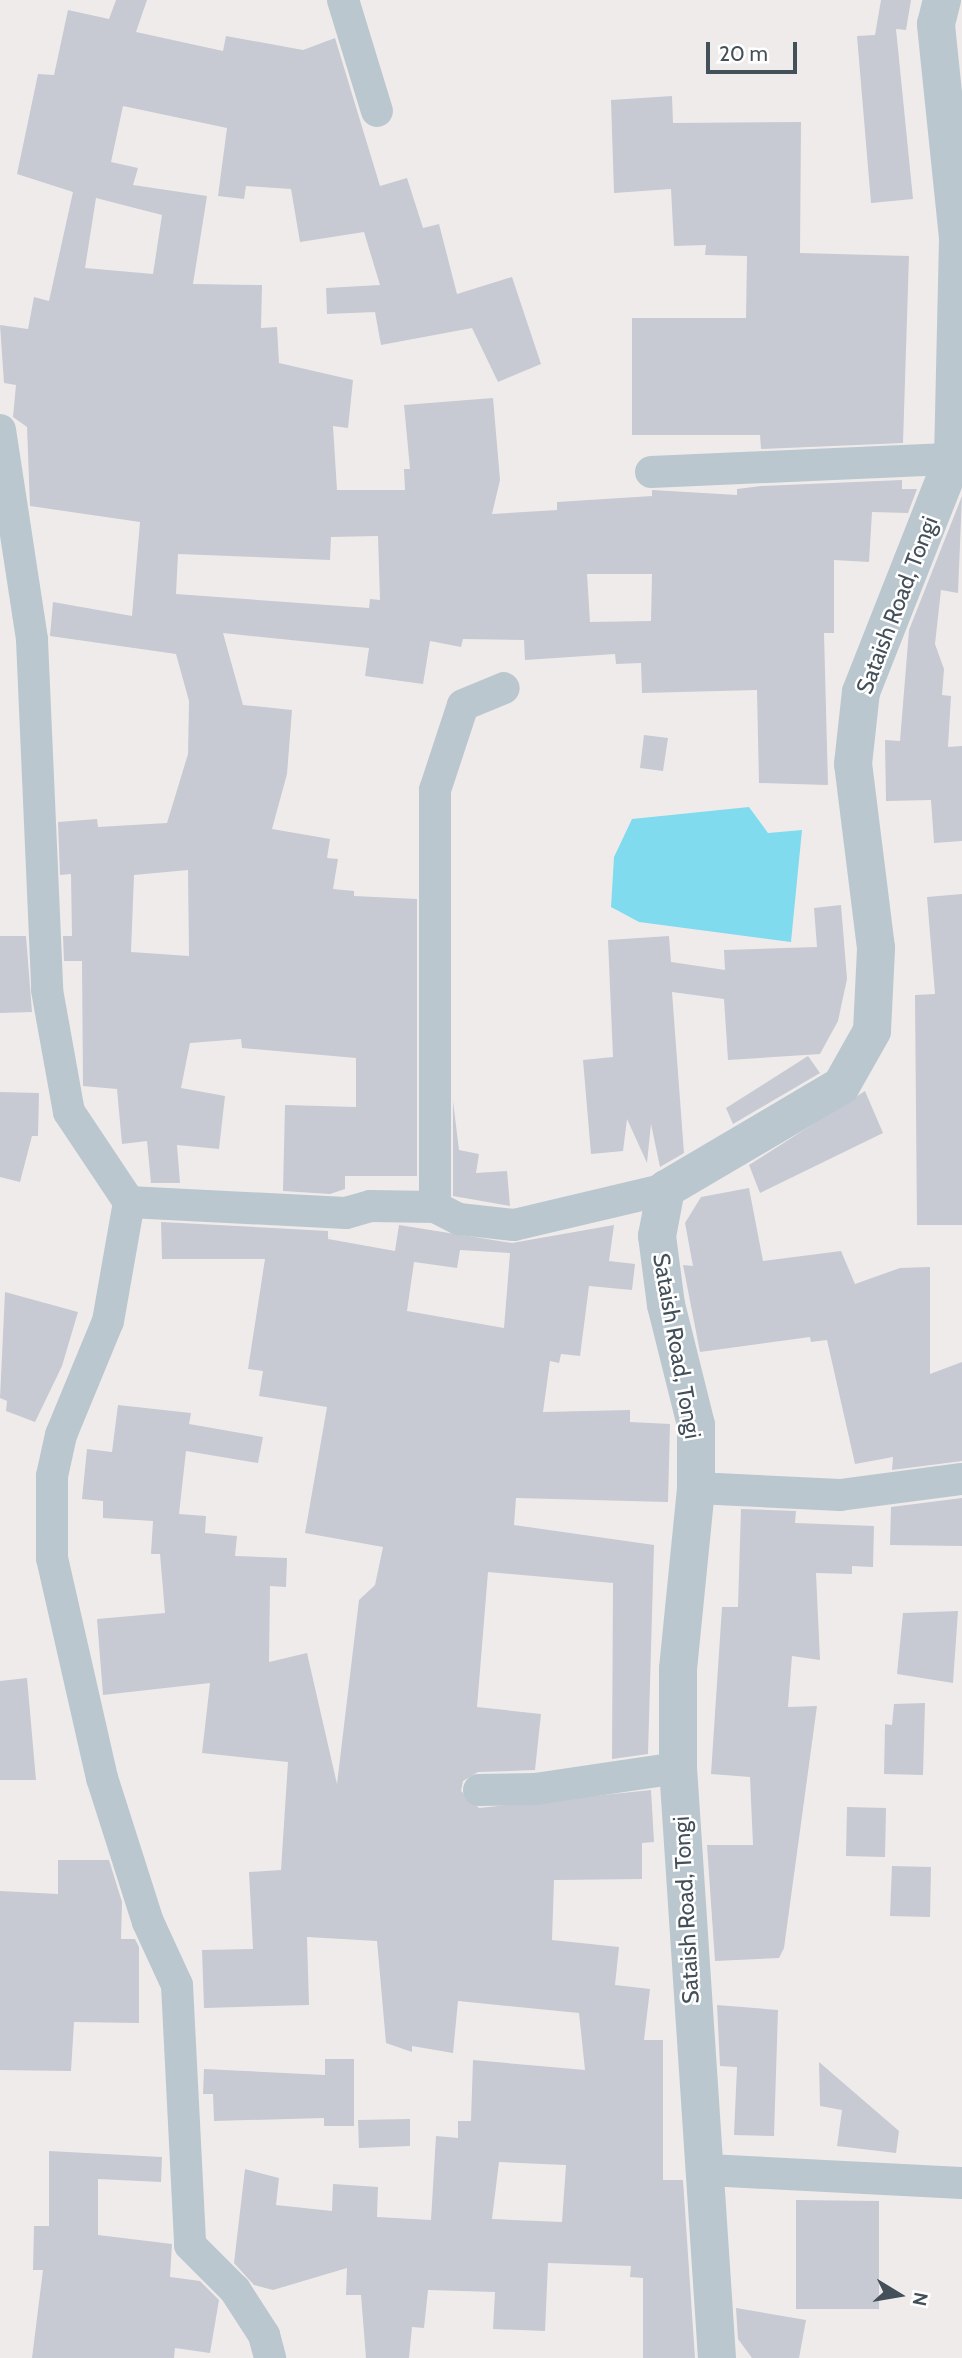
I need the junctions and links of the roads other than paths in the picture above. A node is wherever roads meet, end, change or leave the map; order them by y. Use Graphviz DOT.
graph roads {
  1 [pos="343,0"];
  2 [pos="942,0"];
  3 [pos="377,111"];
  4 [pos="960,238"];
  5 [pos="0,430"];
  6 [pos="953,459"];
  7 [pos="651,472"];
  8 [pos="10,566"];
  9 [pos="504,688"];
  10 [pos="666,1189"];
  11 [pos="129,1202"];
  12 [pos="435,1207"];
  13 [pos="962,1479"];
  14 [pos="696,1488"];
  15 [pos="678,1768"];
  16 [pos="479,1790"];
  17 [pos="707,2170"];
  18 [pos="962,2183"];
  19 [pos="270,2358"];
  20 [pos="717,2358"];
  1 -- 3 [label="street"];
  2 -- 4 [label="street, Sataish Road, Tongi"];
  4 -- 6 [label="street, Sataish Road, Tongi"];
  5 -- 8 [label="street"];
  6 -- 7 [label="street"];
  6 -- 10 [label="street, Sataish Road, Tongi"];
  8 -- 11 [label="street"];
  9 -- 12 [label="street"];
  10 -- 12 [label="street"];
  10 -- 14 [label="street, Sataish Road, Tongi"];
  11 -- 12 [label="street"];
  11 -- 19 [label="street"];
  13 -- 14 [label="street"];
  14 -- 15 [label="street, Sataish Road, Tongi"];
  15 -- 16 [label="street"];
  15 -- 17 [label="street, Sataish Road, Tongi"];
  17 -- 18 [label="street"];
  17 -- 20 [label="street, Sataish Road, Tongi"];
}
